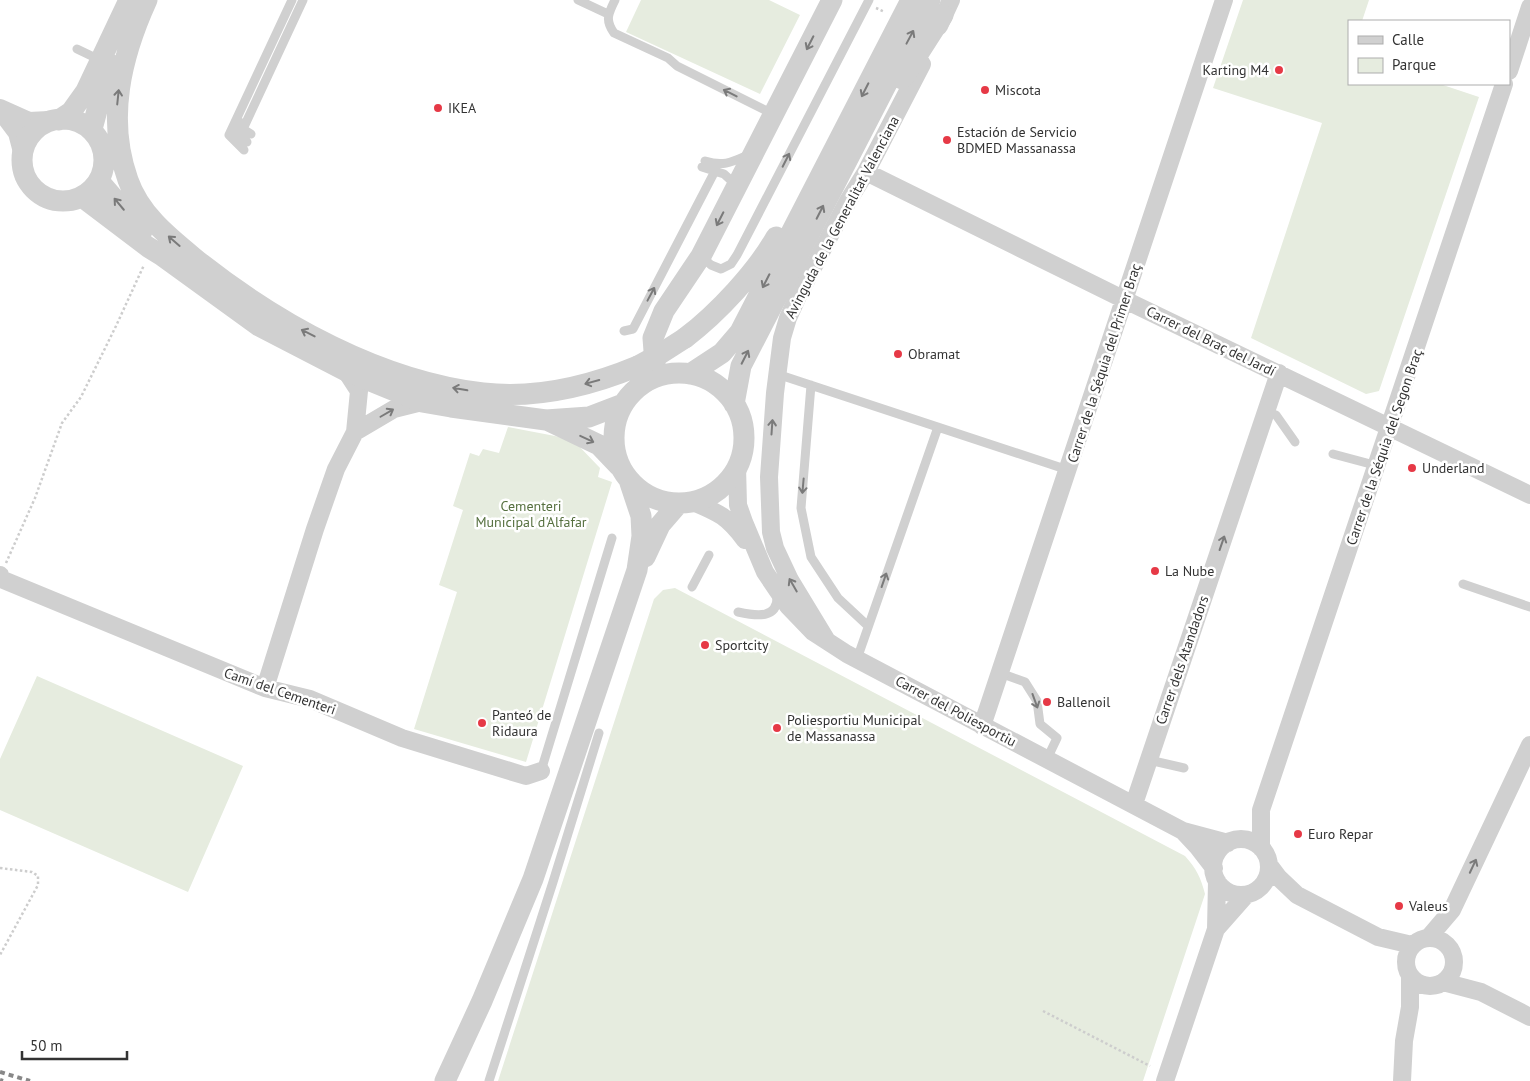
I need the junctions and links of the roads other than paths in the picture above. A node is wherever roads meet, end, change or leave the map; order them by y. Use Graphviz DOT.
graph roads {
  1 [pos="292,0"];
  2 [pos="298,0"];
  3 [pos="303,0"];
  4 [pos="578,0"];
  5 [pos="615,0"];
  6 [pos="831,0"];
  7 [pos="869,0"];
  8 [pos="911,0"];
  9 [pos="1224,0"];
  10 [pos="140,2"];
  11 [pos="941,5"];
  12 [pos="1530,7"];
  13 [pos="608,14"];
  14 [pos="77,49"];
  15 [pos="100,60"];
  16 [pos="1510,68"];
  17 [pos="1504,85"];
  18 [pos="0,109"];
  19 [pos="774,114"];
  20 [pos="54,120"];
  21 [pos="857,123"];
  22 [pos="92,129"];
  23 [pos="247,142"];
  24 [pos="22,152"];
  25 [pos="754,152"];
  26 [pos="715,171"];
  27 [pos="866,172"];
  28 [pos="99,181"];
  29 [pos="737,186"];
  30 [pos="82,197"];
  31 [pos="701,256"];
  32 [pos="153,259"];
  33 [pos="1126,300"];
  34 [pos="624,331"];
  35 [pos="346,371"];
  36 [pos="690,374"];
  37 [pos="777,374"];
  38 [pos="1279,374"];
  39 [pos="656,377"];
  40 [pos="811,385"];
  41 [pos="422,402"];
  42 [pos="623,404"];
  43 [pos="734,404"];
  44 [pos="1266,412"];
  45 [pos="546,420"];
  46 [pos="938,427"];
  47 [pos="1390,427"];
  48 [pos="354,432"];
  49 [pos="1295,442"];
  50 [pos="1333,454"];
  51 [pos="737,466"];
  52 [pos="1378,466"];
  53 [pos="1068,470"];
  54 [pos="626,476"];
  55 [pos="1530,495"];
  56 [pos="686,503"];
  57 [pos="612,538"];
  58 [pos="709,555"];
  59 [pos="759,558"];
  60 [pos="637,570"];
  61 [pos="0,578"];
  62 [pos="1462,584"];
  63 [pos="775,586"];
  64 [pos="692,587"];
  65 [pos="1530,608"];
  66 [pos="738,612"];
  67 [pos="868,626"];
  68 [pos="827,642"];
  69 [pos="857,659"];
  70 [pos="1000,673"];
  71 [pos="264,688"];
  72 [pos="982,726"];
  73 [pos="599,732"];
  74 [pos="1530,745"];
  75 [pos="1047,759"];
  76 [pos="1149,760"];
  77 [pos="1184,768"];
  78 [pos="541,771"];
  79 [pos="1134,804"];
  80 [pos="1261,810"];
  81 [pos="1183,831"];
  82 [pos="1233,841"];
  83 [pos="1261,848"];
  84 [pos="1269,865"];
  85 [pos="1215,875"];
  86 [pos="1250,894"];
  87 [pos="1297,895"];
  88 [pos="1452,910"];
  89 [pos="1216,929"];
  90 [pos="1378,937"];
  91 [pos="1429,937"];
  92 [pos="1412,945"];
  93 [pos="1452,955"];
  94 [pos="1408,970"];
  95 [pos="1440,983"];
  96 [pos="1481,992"];
  97 [pos="1410,1007"];
  98 [pos="1530,1018"];
  99 [pos="445,1081"];
  100 [pos="489,1081"];
  101 [pos="1165,1081"];
  102 [pos="1402,1081"];
  1 -- 23 [label="lane"];
  2 -- 23 [label="lane"];
  3 -- 23 [label="lane"];
  4 -- 13 [label="lane"];
  5 -- 13 [label="lane"];
  6 -- 19 [label="street, one-way"];
  31 -- 7 [label="lane, one-way"];
  8 -- 21 [label="street, one-way"];
  9 -- 33 [label="street, Carrer de la Séquia del Primer Braç"];
  10 -- 15 [label="street"];
  21 -- 10 [label="street, one-way, bridge"];
  10 -- 22 [label="street"];
  21 -- 11 [label="street, one-way"];
  11 -- 27 [label="street, Avinguda de la Generalitat Valenciana"];
  12 -- 16 [label="street"];
  19 -- 13 [label="lane, one-way"];
  14 -- 15 [label="lane"];
  15 -- 20 [label="street"];
  17 -- 47 [label="street, Carrer de la Séquia del Segon Braç"];
  18 -- 20 [label="street"];
  18 -- 24 [label="street"];
  19 -- 25 [label="street"];
  20 -- 22 [label="street"];
  20 -- 24 [label="street"];
  21 -- 36 [label="street, one-way"];
  43 -- 21 [label="street, one-way"];
  22 -- 28 [label="street"];
  24 -- 30 [label="street"];
  25 -- 26 [label="lane"];
  25 -- 29 [label="street"];
  26 -- 29 [label="lane"];
  34 -- 26 [label="lane, one-way"];
  27 -- 33 [label="street, Carrer del Braç del Jardí"];
  27 -- 37 [label="street, Avinguda de la Generalitat Valenciana"];
  28 -- 30 [label="street"];
  32 -- 28 [label="street, one-way"];
  29 -- 31 [label="street, one-way"];
  30 -- 32 [label="street"];
  31 -- 39 [label="street"];
  32 -- 35 [label="street"];
  33 -- 38 [label="street, Carrer del Braç del Jardí"];
  33 -- 53 [label="street, Carrer de la Séquia del Primer Braç"];
  35 -- 41 [label="street"];
  35 -- 48 [label="street"];
  36 -- 39 [label="street"];
  36 -- 43 [label="street"];
  37 -- 40 [label="lane"];
  68 -- 37 [label="street, Avinguda de la Generalitat Valenciana, one-way"];
  38 -- 44 [label="street, Carrer dels Atandadors"];
  38 -- 47 [label="street, Carrer del Braç del Jardí"];
  39 -- 42 [label="street"];
  40 -- 46 [label="lane"];
  40 -- 67 [label="lane, one-way"];
  41 -- 45 [label="street"];
  48 -- 41 [label="street, one-way"];
  42 -- 45 [label="street"];
  42 -- 54 [label="street"];
  43 -- 51 [label="street"];
  44 -- 49 [label="lane"];
  76 -- 44 [label="street, Carrer dels Atandadors, one-way"];
  45 -- 54 [label="street, one-way"];
  46 -- 53 [label="lane"];
  67 -- 46 [label="lane, one-way"];
  47 -- 52 [label="street, Carrer de la Séquia del Segon Braç"];
  47 -- 55 [label="street, Carrer del Braç del Jardí"];
  48 -- 71 [label="street"];
  50 -- 52 [label="lane"];
  51 -- 56 [label="street"];
  51 -- 59 [label="street, Carrer del Poliesportiu"];
  52 -- 80 [label="street, Carrer de la Séquia del Segon Braç"];
  53 -- 70 [label="street, Carrer de la Séquia del Primer Braç"];
  54 -- 56 [label="street"];
  54 -- 60 [label="street"];
  56 -- 59 [label="street, Carrer del Poliesportiu"];
  56 -- 60 [label="street"];
  57 -- 78 [label="lane"];
  58 -- 64 [label="lane"];
  59 -- 63 [label="street, Carrer del Poliesportiu"];
  60 -- 99 [label="street"];
  61 -- 71 [label="street, Camí del Cementeri"];
  62 -- 65 [label="lane"];
  63 -- 66 [label="lane"];
  63 -- 68 [label="street, Carrer del Poliesportiu"];
  67 -- 69 [label="lane"];
  68 -- 69 [label="street, Carrer del Poliesportiu"];
  69 -- 72 [label="street, Carrer del Poliesportiu"];
  70 -- 72 [label="street, Carrer de la Séquia del Primer Braç"];
  70 -- 75 [label="lane, one-way"];
  71 -- 78 [label="street, Camí del Cementeri"];
  72 -- 75 [label="street, Carrer del Poliesportiu"];
  73 -- 100 [label="lane"];
  88 -- 74 [label="street, one-way"];
  75 -- 79 [label="street, Carrer del Poliesportiu"];
  76 -- 77 [label="lane"];
  76 -- 79 [label="street, Carrer dels Atandadors"];
  79 -- 81 [label="street, Carrer del Poliesportiu"];
  80 -- 82 [label="street, Carrer de la Séquia del Segon Braç"];
  80 -- 83 [label="street, Carrer de la Séquia del Segon Braç"];
  81 -- 82 [label="street, Carrer del Poliesportiu"];
  81 -- 85 [label="street, Carrer del Poliesportiu"];
  82 -- 83 [label="street"];
  82 -- 85 [label="street"];
  83 -- 84 [label="street"];
  84 -- 86 [label="street"];
  84 -- 87 [label="street"];
  85 -- 86 [label="street"];
  85 -- 89 [label="street"];
  86 -- 87 [label="street"];
  86 -- 89 [label="street"];
  87 -- 90 [label="street"];
  88 -- 91 [label="street"];
  88 -- 93 [label="street"];
  89 -- 101 [label="street"];
  90 -- 92 [label="street"];
  90 -- 94 [label="street"];
  91 -- 92 [label="street"];
  91 -- 93 [label="street"];
  92 -- 94 [label="street"];
  93 -- 95 [label="street"];
  93 -- 96 [label="street"];
  94 -- 95 [label="street"];
  94 -- 97 [label="street"];
  95 -- 96 [label="street"];
  95 -- 97 [label="street"];
  96 -- 98 [label="street"];
  97 -- 102 [label="street"];
}
